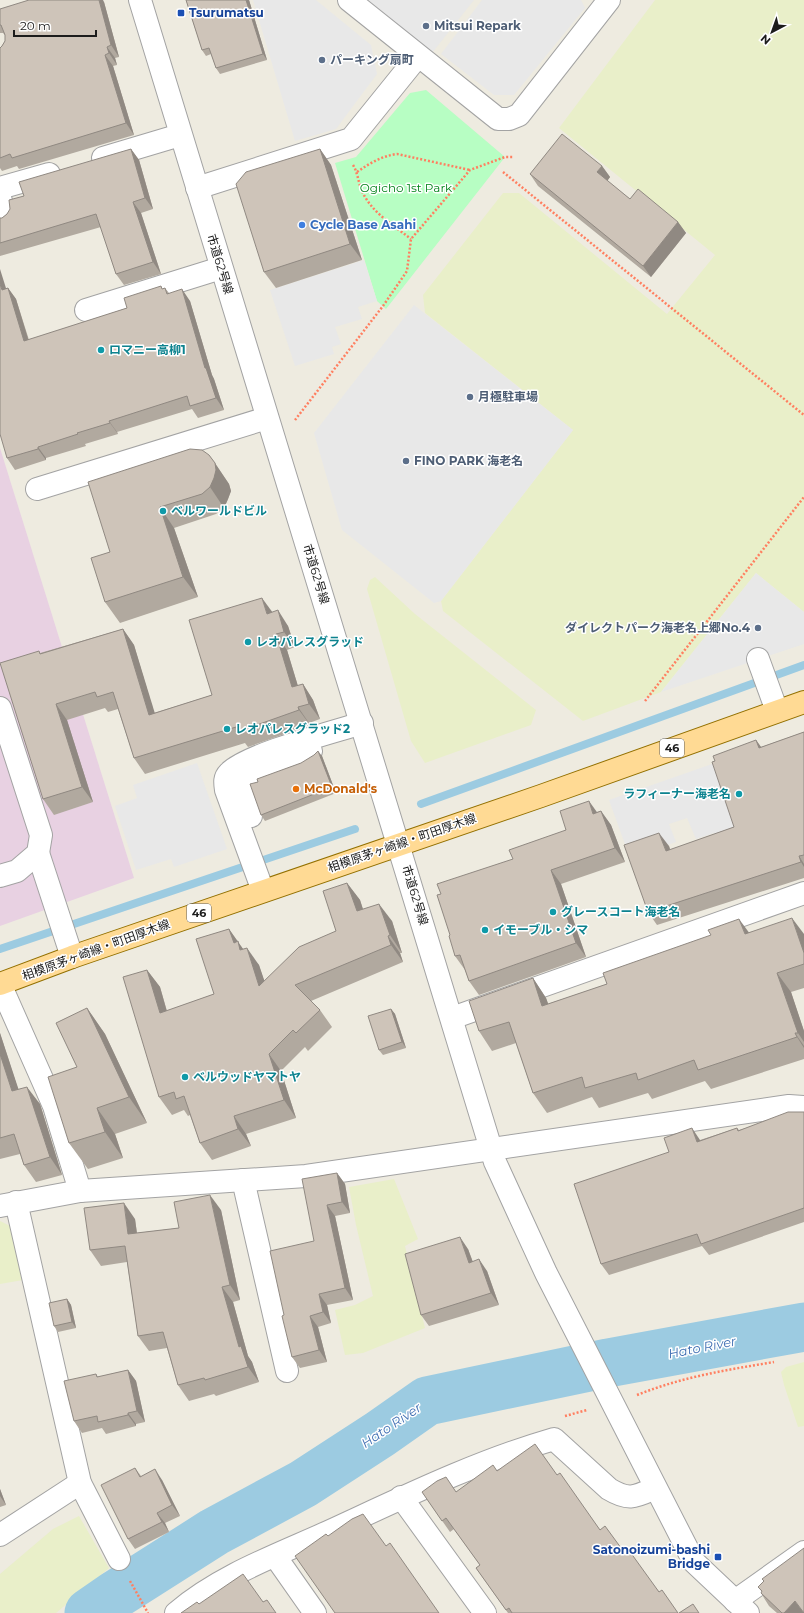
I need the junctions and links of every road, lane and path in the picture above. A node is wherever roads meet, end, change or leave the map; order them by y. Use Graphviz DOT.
graph roads {
  1 [pos="140,0"];
  2 [pos="349,0"];
  3 [pos="605,1"];
  4 [pos="418,56"];
  5 [pos="180,135"];
  6 [pos="514,157"];
  7 [pos="349,159"];
  8 [pos="470,170"];
  9 [pos="357,172"];
  10 [pos="503,172"];
  11 [pos="0,188"];
  12 [pos="197,188"];
  13 [pos="411,239"];
  14 [pos="221,268"];
  15 [pos="86,310"];
  16 [pos="804,415"];
  17 [pos="267,418"];
  18 [pos="294,422"];
  19 [pos="37,489"];
  20 [pos="804,497"];
  21 [pos="758,660"];
  22 [pos="645,701"];
  23 [pos="773,701"];
  24 [pos="804,702"];
  25 [pos="0,708"];
  26 [pos="362,723"];
  27 [pos="399,844"];
  28 [pos="38,853"];
  29 [pos="0,876"];
  30 [pos="263,891"];
  31 [pos="804,893"];
  32 [pos="72,957"];
  33 [pos="0,984"];
  34 [pos="452,1018"];
  35 [pos="804,1107"];
  36 [pos="491,1148"];
  37 [pos="243,1180"];
  38 [pos="80,1192"];
  39 [pos="8,1204"];
  40 [pos="774,1362"];
  41 [pos="287,1371"];
  42 [pos="636,1396"];
  43 [pos="80,1483"];
  44 [pos="655,1488"];
  45 [pos="401,1497"];
  46 [pos="0,1534"];
  47 [pos="804,1552"];
  48 [pos="275,1556"];
  49 [pos="123,1567"];
  50 [pos="741,1607"];
  51 [pos="148,1613"];
  52 [pos="176,1613"];
  53 [pos="315,1613"];
  54 [pos="485,1613"];
  1 -- 5 [label="street, 市道62号線"];
  2 -- 4 [label="street"];
  3 -- 4 [label="street"];
  4 -- 12 [label="street"];
  5 -- 11 [label="street"];
  5 -- 12 [label="street, 市道62号線"];
  6 -- 8 [label="path"];
  7 -- 9 [label="path"];
  8 -- 9 [label="path"];
  8 -- 13 [label="path"];
  9 -- 13 [label="path"];
  10 -- 16 [label="path"];
  12 -- 14 [label="street, 市道62号線"];
  13 -- 18 [label="path"];
  14 -- 15 [label="street"];
  14 -- 17 [label="street, 市道62号線"];
  17 -- 19 [label="street"];
  17 -- 26 [label="street, 市道62号線"];
  20 -- 22 [label="path"];
  21 -- 23 [label="street"];
  23 -- 24 [label="main road, 相模原茅ヶ崎線・町田厚木線 / 46"];
  23 -- 27 [label="main road, 相模原茅ヶ崎線・町田厚木線 / 46"];
  25 -- 28 [label="street"];
  26 -- 27 [label="street, 市道62号線"];
  26 -- 30 [label="street"];
  27 -- 30 [label="main road, 相模原茅ヶ崎線・町田厚木線 / 46"];
  27 -- 34 [label="street, 市道62号線"];
  28 -- 29 [label="street"];
  28 -- 32 [label="street"];
  30 -- 32 [label="main road, 相模原茅ヶ崎線・町田厚木線 / 46"];
  31 -- 34 [label="street"];
  32 -- 33 [label="main road, 相模原茅ヶ崎線・町田厚木線 / 46"];
  33 -- 38 [label="street"];
  34 -- 36 [label="street, 市道62号線"];
  35 -- 36 [label="street"];
  36 -- 37 [label="street"];
  36 -- 44 [label="street, 市道62号線"];
  37 -- 38 [label="street"];
  37 -- 41 [label="street"];
  38 -- 39 [label="street"];
  39 -- 43 [label="street"];
  40 -- 42 [label="path"];
  43 -- 46 [label="street"];
  43 -- 49 [label="street"];
  44 -- 45 [label="street"];
  44 -- 50 [label="street"];
  45 -- 48 [label="street"];
  45 -- 54 [label="street"];
  47 -- 50 [label="street"];
  48 -- 52 [label="street"];
  48 -- 53 [label="street"];
  49 -- 51 [label="path"];
}
